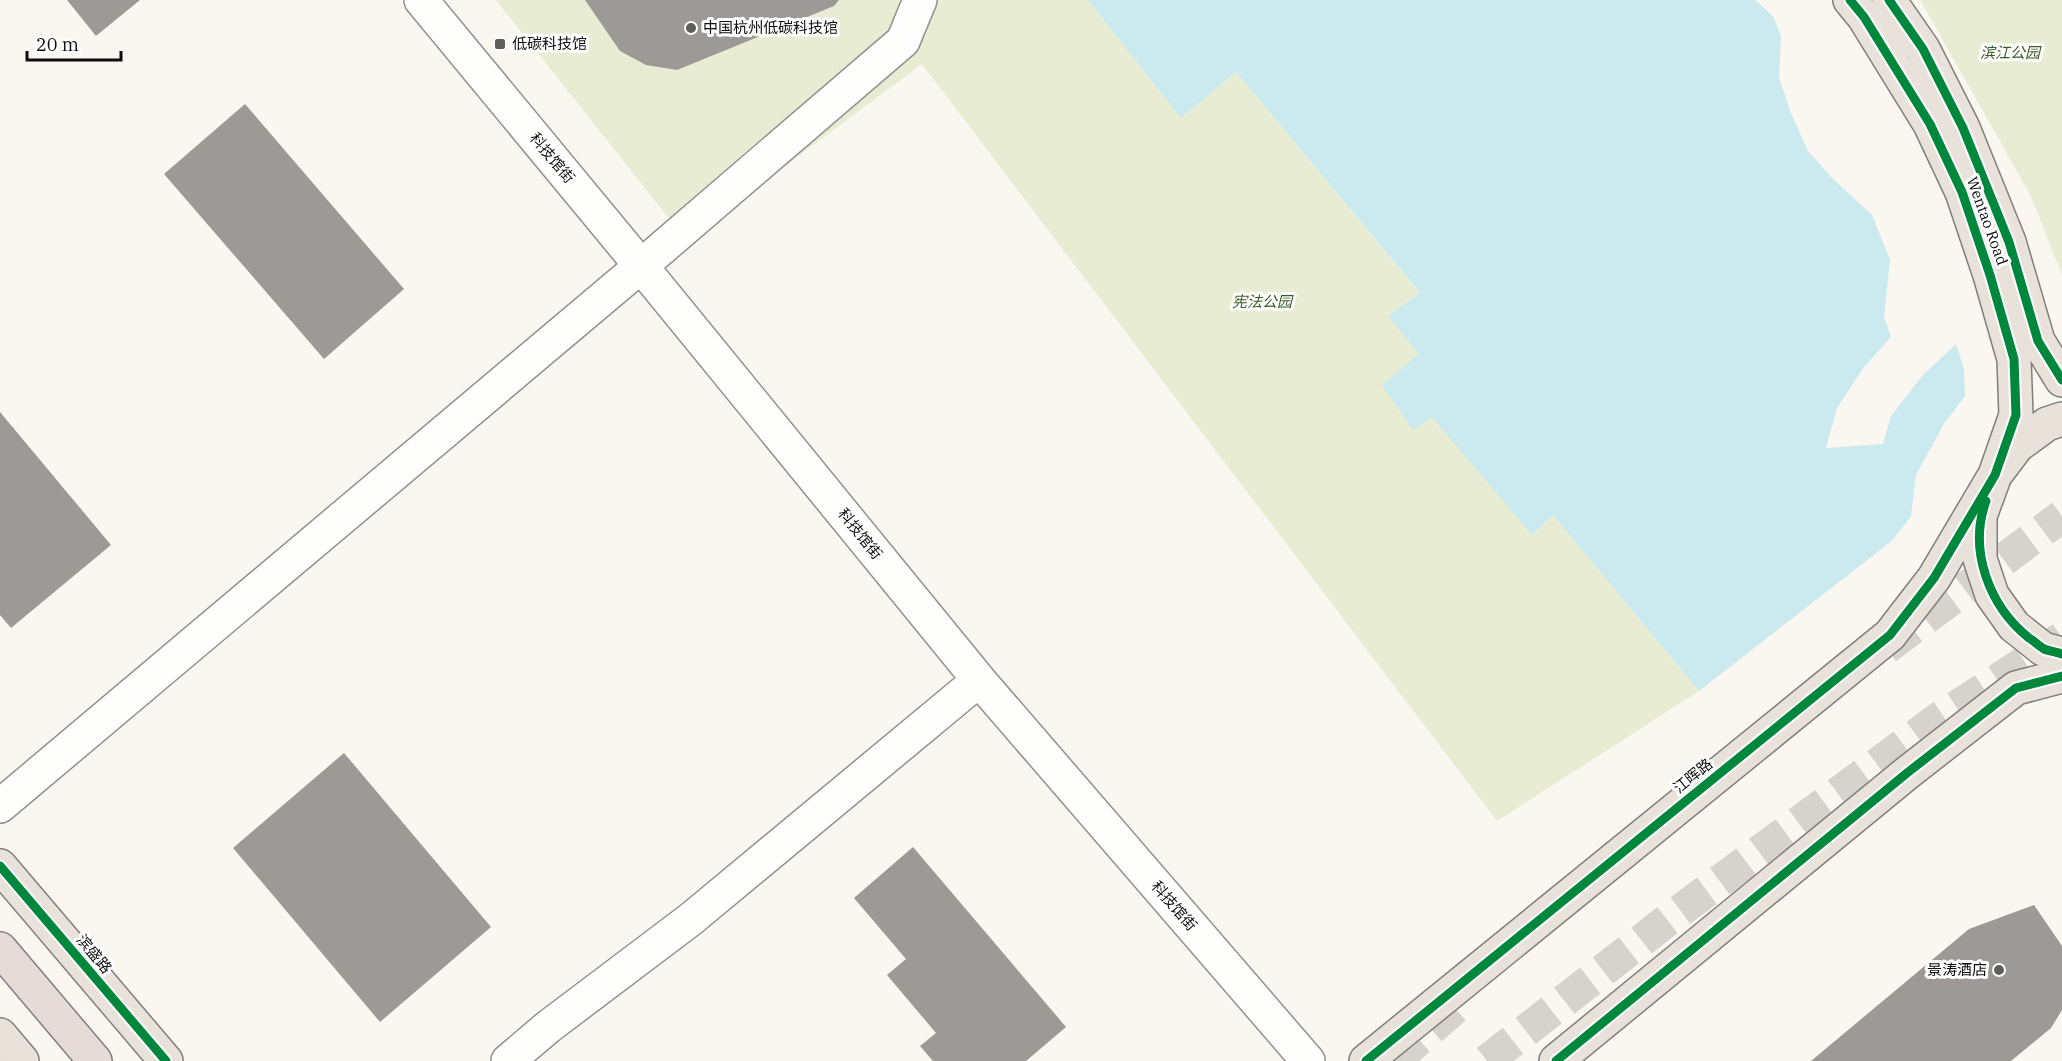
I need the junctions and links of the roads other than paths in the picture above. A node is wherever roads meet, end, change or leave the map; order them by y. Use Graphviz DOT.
graph roads {
  1 [pos="421,0"];
  2 [pos="920,0"];
  3 [pos="1850,0"];
  4 [pos="1889,0"];
  5 [pos="641,266"];
  6 [pos="2062,380"];
  7 [pos="2062,419"];
  8 [pos="1995,475"];
  9 [pos="2062,654"];
  10 [pos="2062,676"];
  11 [pos="979,680"];
  12 [pos="0,806"];
  13 [pos="0,866"];
  14 [pos="0,949"];
  15 [pos="0,1035"];
  16 [pos="22,1061"];
  17 [pos="95,1061"];
  18 [pos="166,1061"];
  19 [pos="508,1061"];
  20 [pos="1308,1061"];
  21 [pos="1366,1061"];
  22 [pos="1556,1061"];
  1 -- 5 [label="street, 科技馆街"];
  2 -- 5 [label="street"];
  3 -- 8 [label="main road, Wentao Road"];
  4 -- 6 [label="main road, Wentao Road"];
  5 -- 11 [label="street, 科技馆街"];
  5 -- 12 [label="street"];
  7 -- 8 [label="main road"];
  8 -- 9 [label="main road"];
  8 -- 21 [label="main road, 江晖路"];
  10 -- 22 [label="main road"];
  11 -- 19 [label="street"];
  11 -- 20 [label="street, 科技馆街"];
  13 -- 18 [label="main road, 滨盛路"];
  14 -- 17 [label="highway"];
  15 -- 16 [label="main road"];
}
